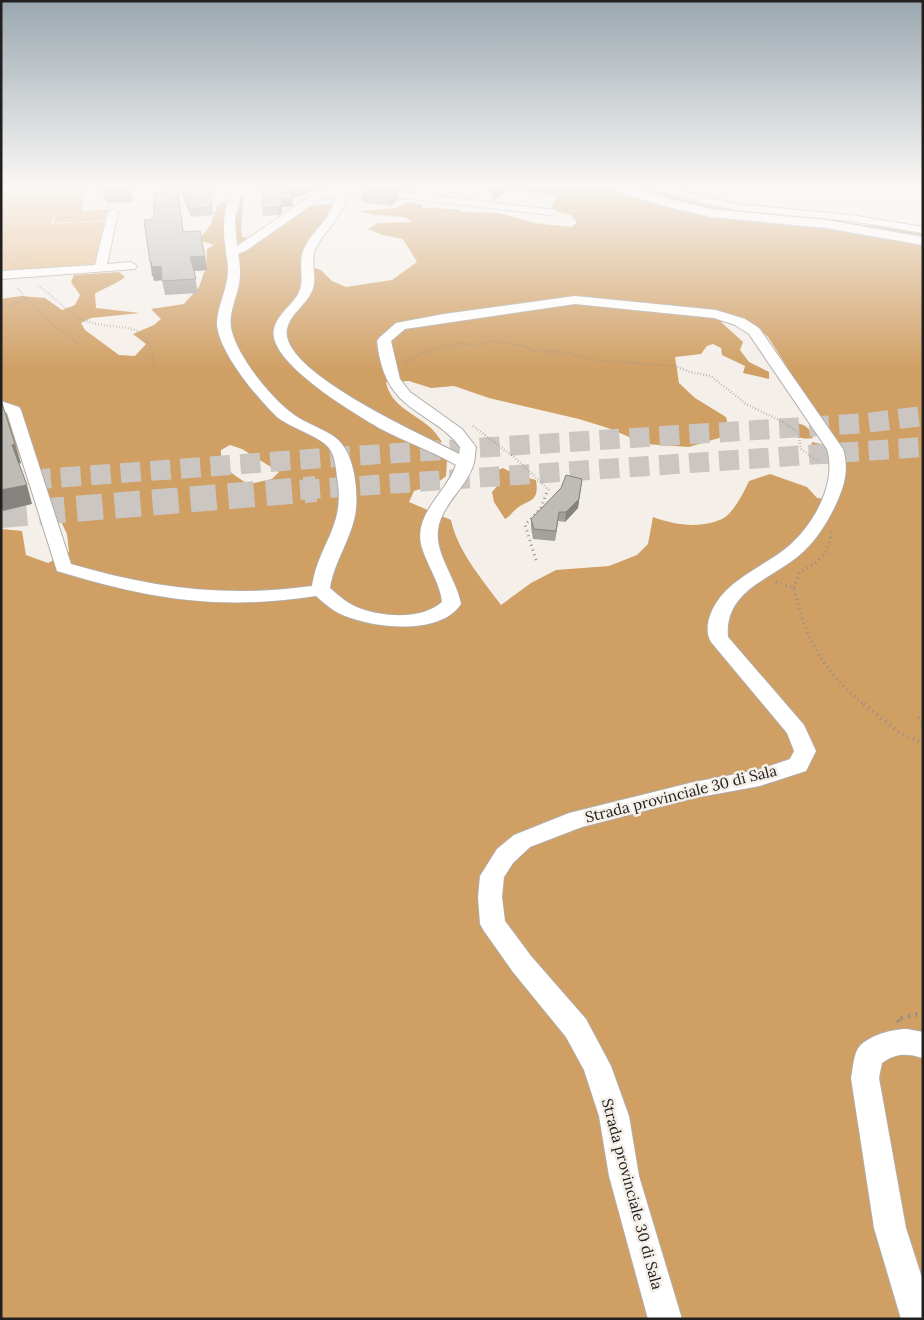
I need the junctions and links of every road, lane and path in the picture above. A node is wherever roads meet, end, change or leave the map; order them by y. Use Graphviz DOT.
graph roads {
  1 [pos="105,247"];
  2 [pos="231,247"];
  3 [pos="245,247"];
  4 [pos="311,247"];
  5 [pos="1,252"];
  6 [pos="232,252"];
  7 [pos="30,257"];
  8 [pos="131,266"];
  9 [pos="100,268"];
  10 [pos="10,279"];
  11 [pos="26,299"];
  12 [pos="1,309"];
  13 [pos="81,346"];
  14 [pos="155,371"];
  15 [pos="391,372"];
  16 [pos="1,405"];
  17 [pos="469,424"];
  18 [pos="466,464"];
  19 [pos="838,474"];
  20 [pos="536,560"];
  21 [pos="756,576"];
  22 [pos="320,590"];
  23 [pos="923,717"];
  24 [pos="923,723"];
  25 [pos="923,743"];
  26 [pos="923,1045"];
  27 [pos="665,1319"];
  28 [pos="918,1319"];
  1 -- 9 [label="street"];
  2 -- 6 [label="street"];
  3 -- 6 [label="street"];
  4 -- 18 [label="street"];
  5 -- 7 [label="path"];
  6 -- 22 [label="street"];
  8 -- 9 [label="street"];
  9 -- 10 [label="street"];
  10 -- 11 [label="path"];
  10 -- 14 [label="path"];
  11 -- 12 [label="path"];
  11 -- 13 [label="path"];
  15 -- 18 [label="street, Strada provinciale 30 di Sala"];
  15 -- 19 [label="path"];
  15 -- 19 [label="street, Strada provinciale 30 di Sala"];
  16 -- 22 [label="street"];
  17 -- 20 [label="path"];
  18 -- 22 [label="street"];
  19 -- 21 [label="street, Strada provinciale 30 di Sala"];
  21 -- 25 [label="path"];
  21 -- 27 [label="street, Strada provinciale 30 di Sala"];
  23 -- 24 [label="path"];
  26 -- 28 [label="street"];
}
